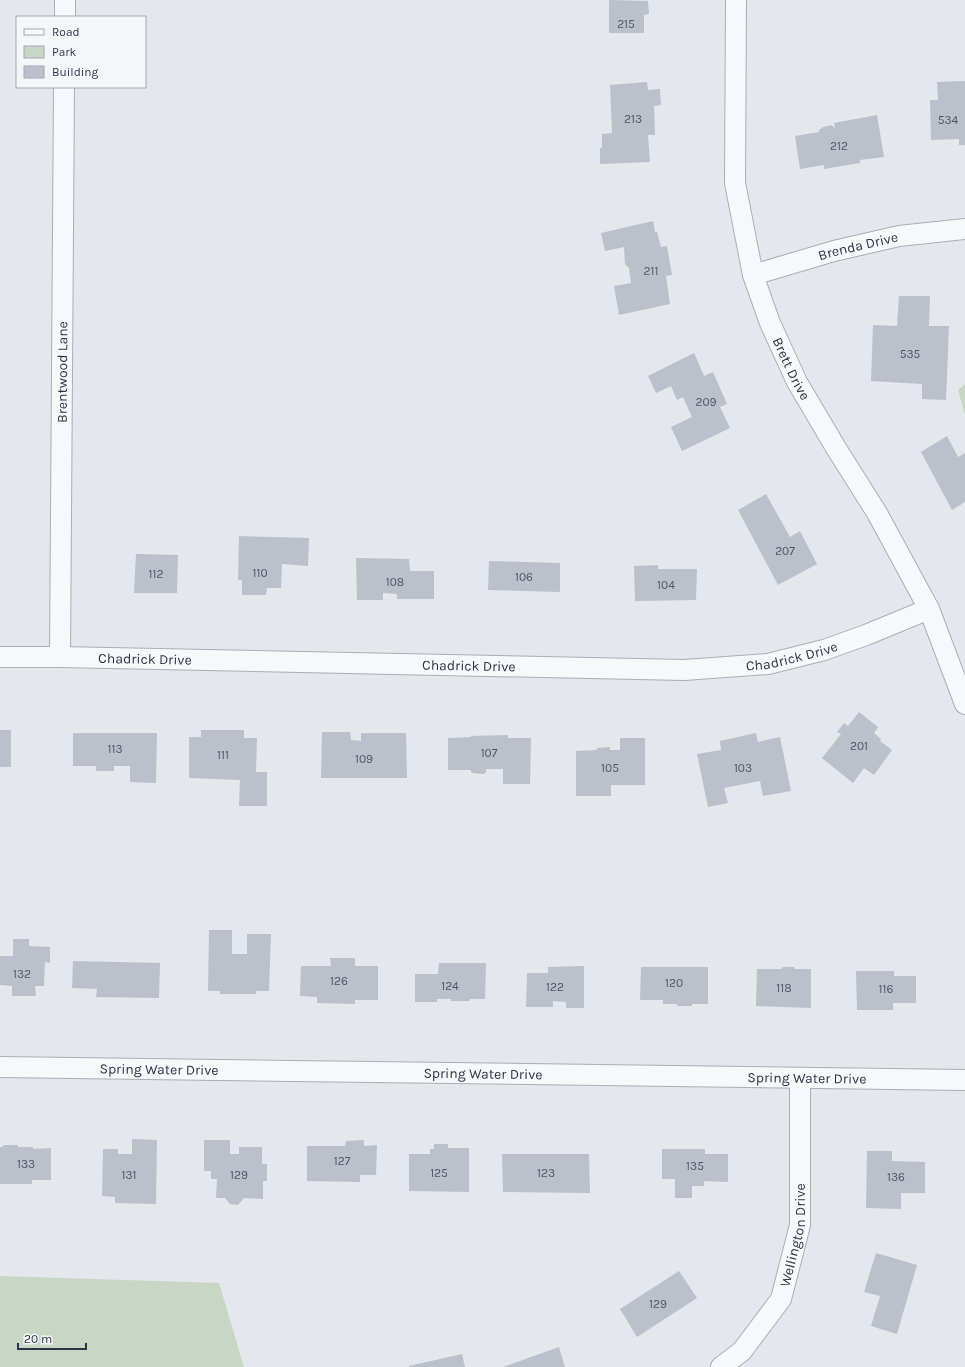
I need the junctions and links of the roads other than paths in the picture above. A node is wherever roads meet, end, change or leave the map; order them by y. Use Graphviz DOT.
graph roads {
  1 [pos="65,0"];
  2 [pos="736,0"];
  3 [pos="65,16"];
  4 [pos="64,88"];
  5 [pos="965,229"];
  6 [pos="753,275"];
  7 [pos="929,609"];
  8 [pos="0,657"];
  9 [pos="60,657"];
  10 [pos="965,704"];
  11 [pos="0,1066"];
  12 [pos="800,1078"];
  13 [pos="965,1080"];
  14 [pos="720,1367"];
  1 -- 3 [label="street"];
  2 -- 6 [label="street, Brett Drive"];
  4 -- 9 [label="street, Brentwood Lane"];
  5 -- 6 [label="street, Brenda Drive"];
  6 -- 7 [label="street, Brett Drive"];
  7 -- 9 [label="street, Chadrick Drive"];
  7 -- 10 [label="street, Brett Drive"];
  8 -- 9 [label="street, Chadrick Drive"];
  11 -- 12 [label="street, Spring Water Drive"];
  12 -- 13 [label="street, Spring Water Drive"];
  12 -- 14 [label="street, Wellington Drive"];
}
